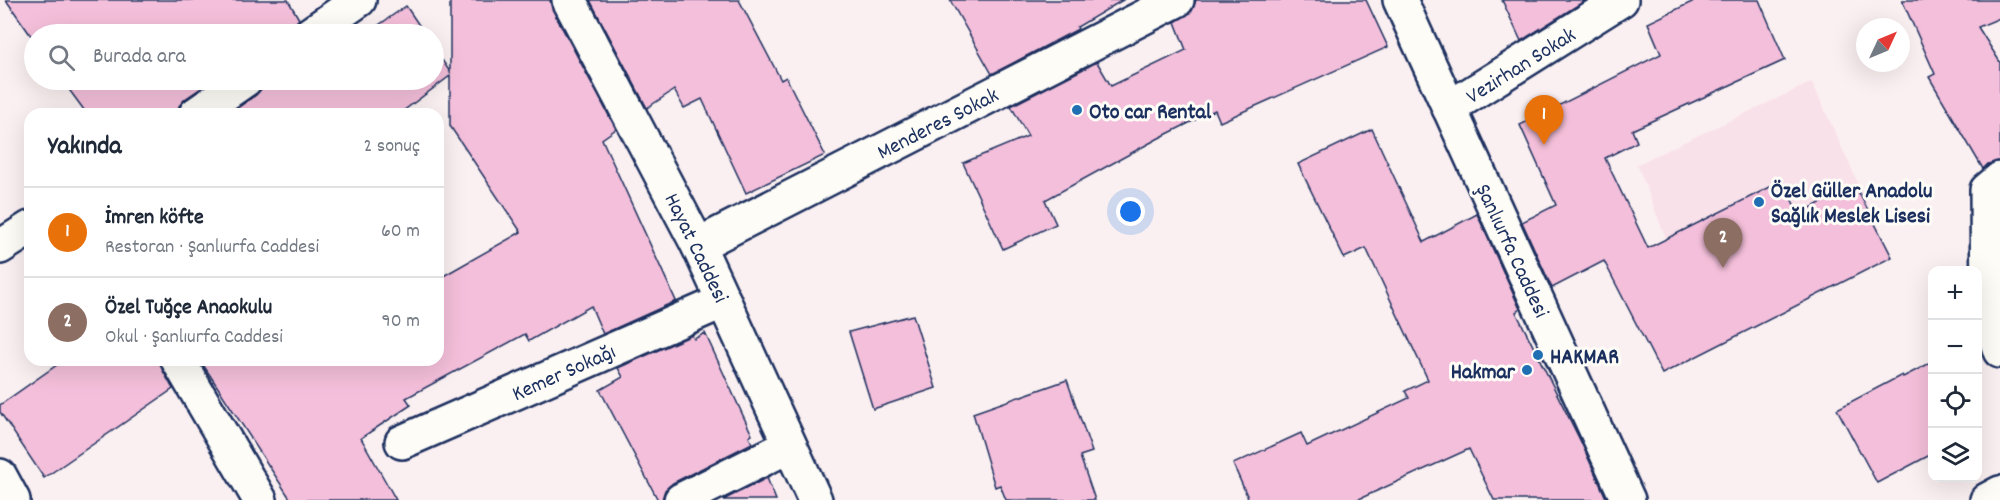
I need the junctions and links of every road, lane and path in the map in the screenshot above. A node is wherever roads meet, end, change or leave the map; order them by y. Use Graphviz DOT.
graph roads {
  1 [pos="359,0"];
  2 [pos="569,0"];
  3 [pos="1176,0"];
  4 [pos="1400,0"];
  5 [pos="1621,0"];
  6 [pos="324,24"];
  7 [pos="231,90"];
  8 [pos="205,108"];
  9 [pos="1449,108"];
  10 [pos="2000,179"];
  11 [pos="24,232"];
  12 [pos="698,245"];
  13 [pos="0,247"];
  14 [pos="724,301"];
  15 [pos="2000,351"];
  16 [pos="182,366"];
  17 [pos="402,442"];
  18 [pos="789,446"];
  19 [pos="0,476"];
  20 [pos="2000,493"];
  21 [pos="13,500"];
  22 [pos="260,500"];
  23 [pos="681,500"];
  24 [pos="815,500"];
  25 [pos="1628,500"];
  26 [pos="1987,500"];
  1 -- 6 [label="street"];
  2 -- 12 [label="street, Hayat Caddesi"];
  3 -- 12 [label="street, Menderes Sokak"];
  4 -- 9 [label="street, Şanlıurfa Caddesi"];
  5 -- 9 [label="street, Vezirhan Sokak"];
  7 -- 8 [label="street"];
  9 -- 25 [label="street, Şanlıurfa Caddesi"];
  10 -- 15 [label="street"];
  11 -- 13 [label="street"];
  12 -- 14 [label="street, Hayat Caddesi"];
  14 -- 17 [label="street, Kemer Sokağı"];
  14 -- 18 [label="street, Hayat Caddesi"];
  16 -- 22 [label="street"];
  18 -- 23 [label="street"];
  18 -- 24 [label="street, Hayat Caddesi"];
  19 -- 21 [label="street"];
  20 -- 26 [label="street"];
}
